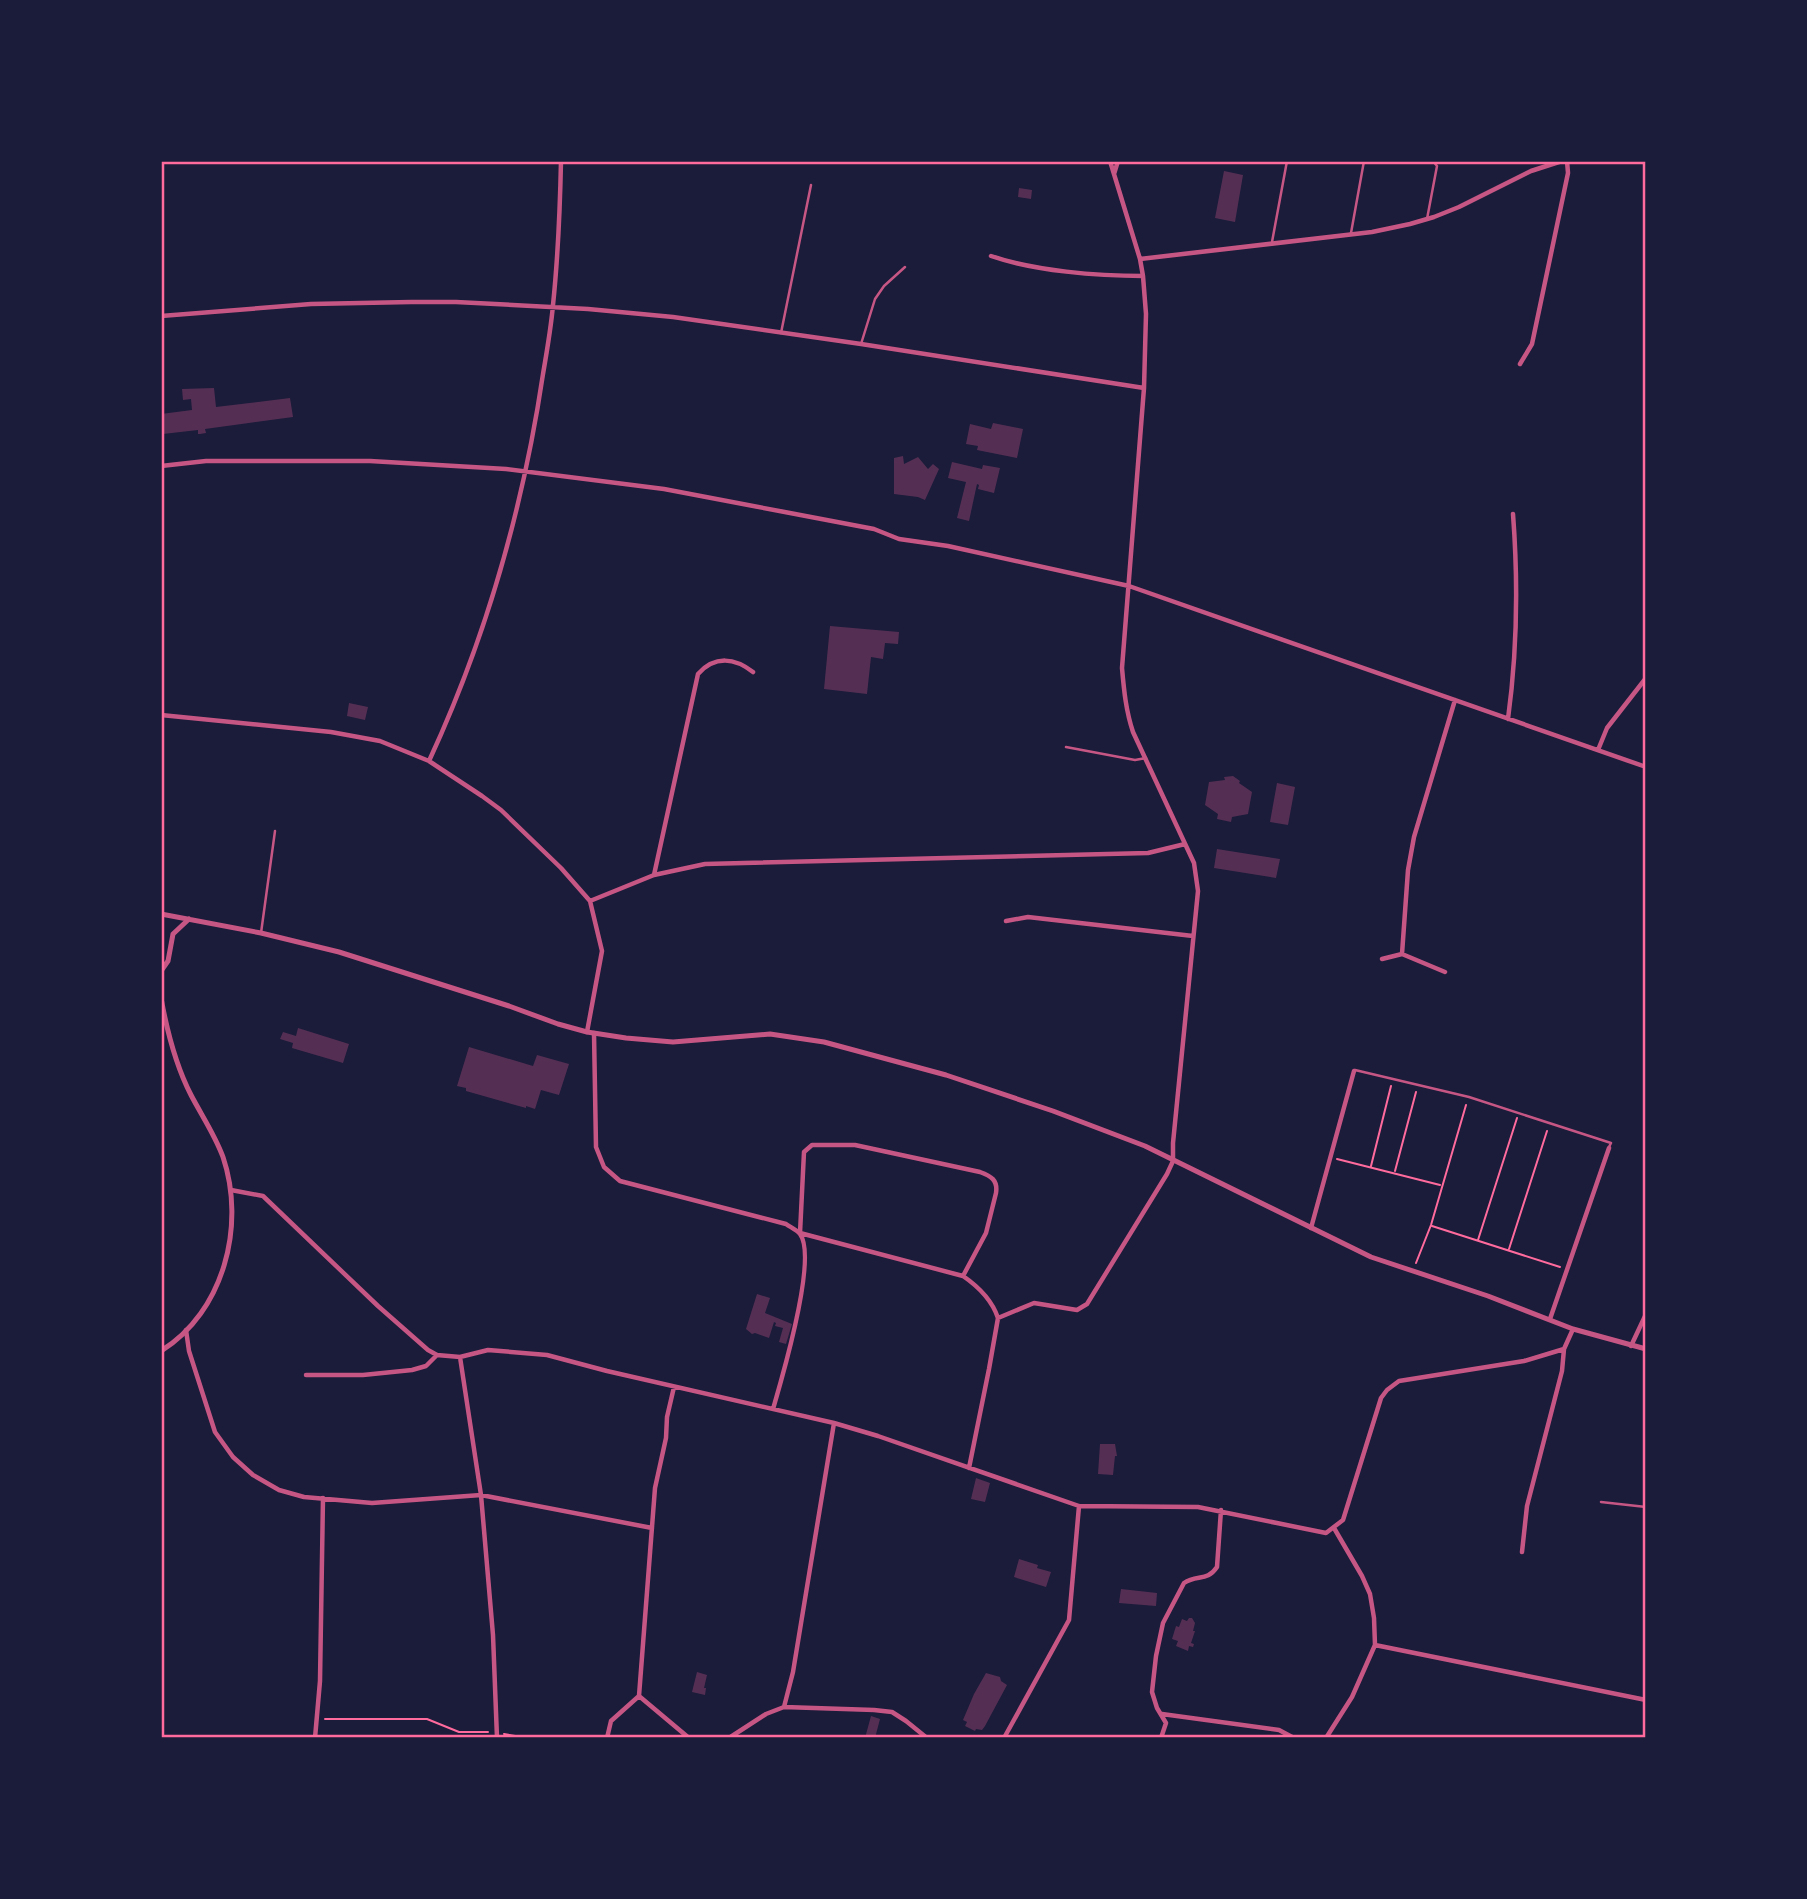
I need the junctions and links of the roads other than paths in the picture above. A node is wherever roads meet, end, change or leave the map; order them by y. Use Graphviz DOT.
graph roads {
  1 [pos="561,161"];
  2 [pos="1110,161"];
  3 [pos="1118,161"];
  4 [pos="1287,161"];
  5 [pos="1364,161"];
  6 [pos="1433,161"];
  7 [pos="1564,161"];
  8 [pos="1114,175"];
  9 [pos="811,185"];
  10 [pos="1427,219"];
  11 [pos="1350,234"];
  12 [pos="1272,242"];
  13 [pos="991,256"];
  14 [pos="1140,259"];
  15 [pos="905,267"];
  16 [pos="1143,276"];
  17 [pos="553,307"];
  18 [pos="161,316"];
  19 [pos="781,333"];
  20 [pos="861,344"];
  21 [pos="1520,364"];
  22 [pos="1143,388"];
  23 [pos="161,466"];
  24 [pos="527,471"];
  25 [pos="1513,513"];
  26 [pos="1129,586"];
  27 [pos="753,672"];
  28 [pos="1646,678"];
  29 [pos="1455,700"];
  30 [pos="161,715"];
  31 [pos="1508,719"];
  32 [pos="1066,747"];
  33 [pos="1598,750"];
  34 [pos="1146,758"];
  35 [pos="429,761"];
  36 [pos="1646,767"];
  37 [pos="275,831"];
  38 [pos="1185,844"];
  39 [pos="654,875"];
  40 [pos="590,901"];
  41 [pos="161,914"];
  42 [pos="189,919"];
  43 [pos="1006,921"];
  44 [pos="261,933"];
  45 [pos="1193,936"];
  46 [pos="1402,954"];
  47 [pos="1382,959"];
  48 [pos="161,971"];
  49 [pos="1445,972"];
  50 [pos="161,998"];
  51 [pos="587,1032"];
  52 [pos="594,1033"];
  53 [pos="1354,1071"];
  54 [pos="1609,1148"];
  55 [pos="1173,1161"];
  56 [pos="231,1190"];
  57 [pos="1311,1229"];
  58 [pos="800,1233"];
  59 [pos="963,1276"];
  60 [pos="1646,1314"];
  61 [pos="998,1318"];
  62 [pos="1550,1320"];
  63 [pos="1573,1329"];
  64 [pos="186,1330"];
  65 [pos="1631,1346"];
  66 [pos="1564,1349"];
  67 [pos="1646,1349"];
  68 [pos="161,1351"];
  69 [pos="437,1355"];
  70 [pos="460,1357"];
  71 [pos="306,1375"];
  72 [pos="674,1386"];
  73 [pos="773,1409"];
  74 [pos="834,1423"];
  75 [pos="969,1468"];
  76 [pos="481,1495"];
  77 [pos="323,1498"];
  78 [pos="1601,1502"];
  79 [pos="1079,1506"];
  80 [pos="1646,1507"];
  81 [pos="1221,1510"];
  82 [pos="652,1528"];
  83 [pos="1334,1528"];
  84 [pos="1522,1552"];
  85 [pos="1375,1645"];
  86 [pos="639,1696"];
  87 [pos="1646,1700"];
  88 [pos="784,1707"];
  89 [pos="1162,1714"];
  90 [pos="497,1735"];
  91 [pos="315,1738"];
  92 [pos="607,1738"];
  93 [pos="689,1738"];
  94 [pos="729,1738"];
  95 [pos="927,1738"];
  96 [pos="1004,1738"];
  97 [pos="1161,1738"];
  98 [pos="1294,1738"];
  99 [pos="1326,1738"];
  1 -- 17 [label="street"];
  2 -- 8 [label="street"];
  3 -- 8 [label="street"];
  4 -- 12 [label="lane"];
  5 -- 11 [label="lane"];
  6 -- 10 [label="lane"];
  7 -- 10 [label="street"];
  7 -- 21 [label="street"];
  8 -- 14 [label="street"];
  9 -- 19 [label="lane"];
  10 -- 11 [label="street"];
  11 -- 12 [label="street"];
  12 -- 14 [label="street"];
  13 -- 16 [label="street"];
  14 -- 16 [label="street"];
  15 -- 20 [label="lane"];
  16 -- 22 [label="street"];
  17 -- 18 [label="street"];
  17 -- 19 [label="street"];
  17 -- 24 [label="street"];
  19 -- 20 [label="street"];
  20 -- 22 [label="street"];
  22 -- 26 [label="street"];
  23 -- 24 [label="street"];
  24 -- 26 [label="street"];
  24 -- 35 [label="street"];
  25 -- 31 [label="street"];
  26 -- 29 [label="street"];
  26 -- 34 [label="street"];
  27 -- 39 [label="street"];
  28 -- 33 [label="street"];
  29 -- 31 [label="street"];
  29 -- 46 [label="street"];
  30 -- 35 [label="street"];
  31 -- 33 [label="street"];
  32 -- 34 [label="lane"];
  33 -- 36 [label="street"];
  34 -- 38 [label="street"];
  35 -- 40 [label="street"];
  37 -- 44 [label="lane"];
  38 -- 39 [label="street"];
  38 -- 45 [label="street"];
  39 -- 40 [label="street"];
  40 -- 51 [label="street"];
  41 -- 42 [label="street"];
  42 -- 44 [label="street"];
  42 -- 48 [label="street"];
  43 -- 45 [label="street"];
  44 -- 51 [label="street"];
  45 -- 55 [label="street"];
  46 -- 47 [label="street"];
  46 -- 49 [label="street"];
  50 -- 56 [label="street"];
  51 -- 52 [label="street"];
  52 -- 55 [label="street"];
  52 -- 58 [label="street"];
  53 -- 54 [label="lane"];
  53 -- 57 [label="street"];
  54 -- 62 [label="street"];
  55 -- 57 [label="street"];
  55 -- 61 [label="street"];
  56 -- 64 [label="street"];
  56 -- 69 [label="street"];
  57 -- 62 [label="street"];
  58 -- 59 [label="street"];
  58 -- 59 [label="street"];
  58 -- 73 [label="street"];
  59 -- 61 [label="street"];
  60 -- 65 [label="street"];
  61 -- 75 [label="street"];
  62 -- 63 [label="street"];
  63 -- 65 [label="street"];
  63 -- 66 [label="street"];
  64 -- 68 [label="street"];
  64 -- 77 [label="street"];
  65 -- 67 [label="street"];
  66 -- 83 [label="street"];
  66 -- 84 [label="street"];
  69 -- 70 [label="street"];
  69 -- 71 [label="street"];
  70 -- 72 [label="street"];
  70 -- 76 [label="street"];
  72 -- 73 [label="street"];
  72 -- 82 [label="street"];
  73 -- 74 [label="street"];
  74 -- 75 [label="street"];
  74 -- 88 [label="street"];
  75 -- 79 [label="street"];
  76 -- 77 [label="street"];
  76 -- 82 [label="street"];
  76 -- 90 [label="street"];
  77 -- 91 [label="street"];
  78 -- 80 [label="lane"];
  79 -- 81 [label="street"];
  79 -- 96 [label="street"];
  81 -- 83 [label="street"];
  81 -- 89 [label="street"];
  82 -- 86 [label="street"];
  83 -- 85 [label="street"];
  85 -- 87 [label="street"];
  85 -- 99 [label="street"];
  86 -- 92 [label="street"];
  86 -- 93 [label="street"];
  88 -- 94 [label="street"];
  88 -- 95 [label="street"];
  89 -- 97 [label="street"];
  89 -- 98 [label="street"];
}
